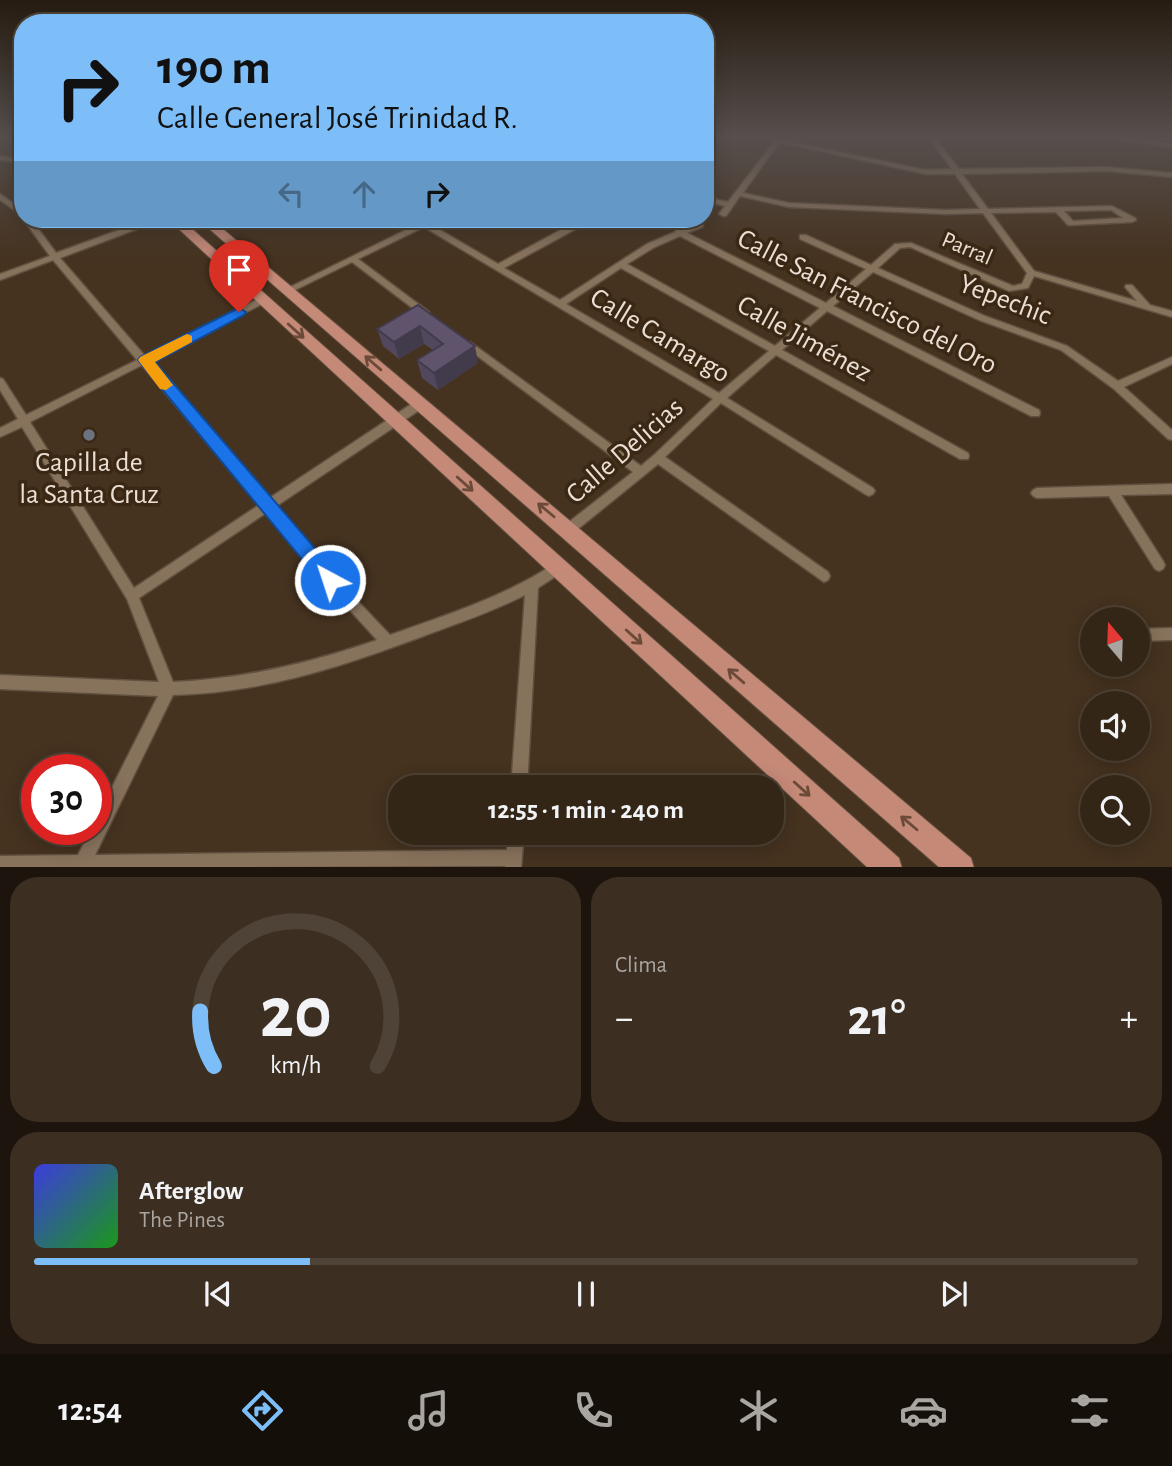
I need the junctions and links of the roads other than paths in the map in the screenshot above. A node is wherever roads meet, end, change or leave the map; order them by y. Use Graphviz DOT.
graph roads {
  1 [pos="750,178"];
  2 [pos="960,178"];
  3 [pos="739,194"];
  4 [pos="0,196"];
  5 [pos="714,201"];
  6 [pos="729,205"];
  7 [pos="14,207"];
  8 [pos="1059,210"];
  9 [pos="986,213"];
  10 [pos="723,214"];
  11 [pos="34,228"];
  12 [pos="131,228"];
  13 [pos="184,228"];
  14 [pos="215,228"];
  15 [pos="415,228"];
  16 [pos="440,228"];
  17 [pos="571,228"];
  18 [pos="690,228"];
  19 [pos="679,232"];
  20 [pos="803,237"];
  21 [pos="902,245"];
  22 [pos="54,256"];
  23 [pos="353,259"];
  24 [pos="621,264"];
  25 [pos="499,267"];
  26 [pos="871,268"];
  27 [pos="1031,273"];
  28 [pos="0,277"];
  29 [pos="1129,287"];
  30 [pos="288,289"];
  31 [pos="262,300"];
  32 [pos="561,303"];
  33 [pos="827,307"];
  34 [pos="1148,307"];
  35 [pos="1172,314"];
  36 [pos="439,323"];
  37 [pos="460,339"];
  38 [pos="778,351"];
  39 [pos="145,360"];
  40 [pos="1172,360"];
  41 [pos="0,382"];
  42 [pos="1117,386"];
  43 [pos="720,398"];
  44 [pos="420,404"];
  45 [pos="1035,413"];
  46 [pos="25,420"];
  47 [pos="395,421"];
  48 [pos="0,433"];
  49 [pos="1172,436"];
  50 [pos="964,456"];
  51 [pos="658,458"];
  52 [pos="640,471"];
  53 [pos="1172,489"];
  54 [pos="869,491"];
  55 [pos="1112,491"];
  56 [pos="1037,493"];
  57 [pos="269,507"];
  58 [pos="569,529"];
  59 [pos="1160,565"];
  60 [pos="558,568"];
  61 [pos="824,576"];
  62 [pos="532,588"];
  63 [pos="132,596"];
  64 [pos="1172,634"];
  65 [pos="1150,635"];
  66 [pos="389,643"];
  67 [pos="0,682"];
  68 [pos="169,689"];
  69 [pos="520,775"];
  70 [pos="515,845"];
  71 [pos="514,863"];
  72 [pos="0,864"];
  73 [pos="81,866"];
  74 [pos="889,867"];
  75 [pos="961,867"];
  1 -- 3 [label="street"];
  2 -- 9 [label="street"];
  3 -- 6 [label="street"];
  3 -- 9 [label="street"];
  4 -- 7 [label="street"];
  5 -- 6 [label="street"];
  6 -- 10 [label="street"];
  8 -- 8 [label="street"];
  8 -- 9 [label="street"];
  9 -- 27 [label="street"];
  11 -- 22 [label="street"];
  12 -- 22 [label="street"];
  13 -- 31 [label="main road"];
  14 -- 30 [label="main road"];
  15 -- 23 [label="street"];
  16 -- 25 [label="street, Calle Camargo"];
  17 -- 25 [label="street"];
  18 -- 19 [label="street"];
  19 -- 24 [label="street"];
  19 -- 33 [label="street, Calle San Francisco del Oro"];
  20 -- 26 [label="street, Yepechic"];
  21 -- 26 [label="street, Calle Delicias"];
  21 -- 27 [label="street, Parral"];
  22 -- 28 [label="street"];
  22 -- 39 [label="street"];
  23 -- 30 [label="street"];
  23 -- 36 [label="street"];
  24 -- 32 [label="street"];
  24 -- 38 [label="street, Calle Jiménez"];
  25 -- 32 [label="street, Calle Camargo"];
  26 -- 33 [label="street, Calle Delicias"];
  26 -- 42 [label="street, Yepechic"];
  27 -- 34 [label="street"];
  29 -- 34 [label="street"];
  44 -- 30 [label="main road, one-way"];
  31 -- 39 [label="street"];
  31 -- 47 [label="main road, one-way"];
  32 -- 43 [label="street, Calle Camargo"];
  33 -- 38 [label="street, Calle Delicias"];
  33 -- 45 [label="street, Calle San Francisco del Oro"];
  34 -- 35 [label="street"];
  37 -- 52 [label="street"];
  38 -- 43 [label="street, Calle Delicias"];
  38 -- 50 [label="street, Calle Jiménez"];
  39 -- 46 [label="street"];
  39 -- 57 [label="street"];
  40 -- 42 [label="street"];
  41 -- 46 [label="street"];
  42 -- 49 [label="street, Yepechic"];
  43 -- 51 [label="street, Calle Delicias"];
  43 -- 54 [label="street, Calle Camargo"];
  44 -- 47 [label="street"];
  58 -- 44 [label="main road, one-way"];
  46 -- 48 [label="street"];
  46 -- 63 [label="street"];
  47 -- 57 [label="street"];
  47 -- 60 [label="main road, one-way"];
  51 -- 52 [label="street, Calle Delicias"];
  51 -- 61 [label="street"];
  52 -- 58 [label="street, Calle Delicias"];
  53 -- 55 [label="street"];
  55 -- 56 [label="street"];
  55 -- 59 [label="street"];
  57 -- 63 [label="street"];
  57 -- 66 [label="street"];
  75 -- 58 [label="main road, one-way"];
  60 -- 62 [label="street"];
  60 -- 74 [label="main road, one-way"];
  62 -- 66 [label="street"];
  62 -- 69 [label="street"];
  63 -- 68 [label="street"];
  64 -- 65 [label="street"];
  66 -- 68 [label="street"];
  67 -- 68 [label="street"];
  68 -- 73 [label="street"];
  70 -- 71 [label="street"];
  71 -- 73 [label="street"];
  72 -- 73 [label="street"];
}
